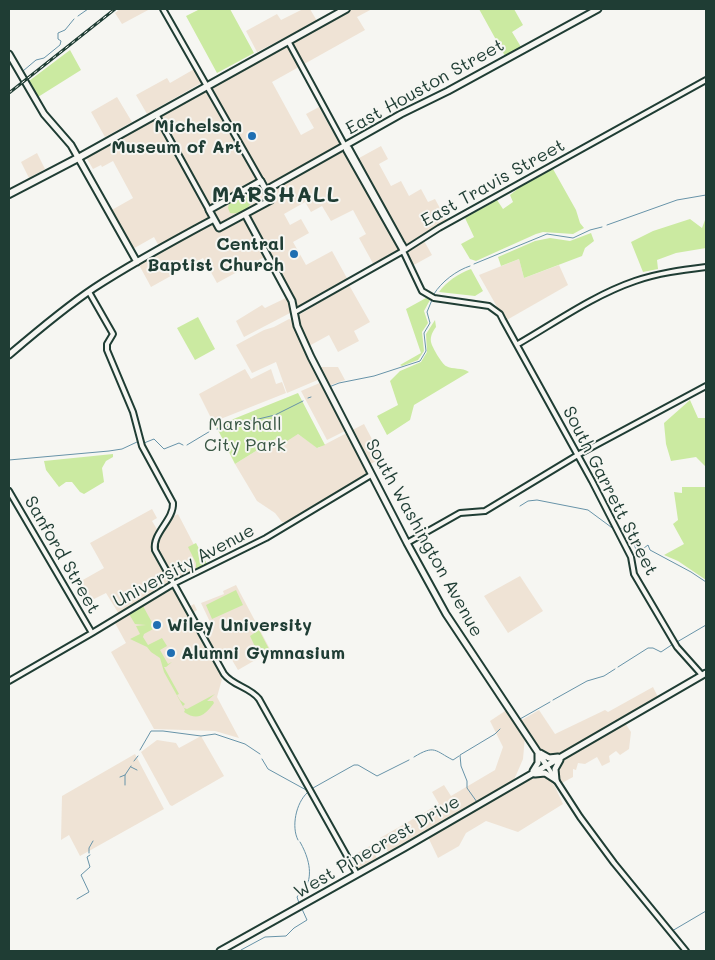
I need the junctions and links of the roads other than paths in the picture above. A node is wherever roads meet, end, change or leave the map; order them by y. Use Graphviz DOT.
graph roads {
  1 [pos="163,9"];
  2 [pos="346,9"];
  3 [pos="598,9"];
  4 [pos="288,41"];
  5 [pos="9,54"];
  6 [pos="706,80"];
  7 [pos="208,85"];
  8 [pos="156,114"];
  9 [pos="345,146"];
  10 [pos="78,158"];
  11 [pos="261,181"];
  12 [pos="266,190"];
  13 [pos="9,194"];
  14 [pos="209,210"];
  15 [pos="245,214"];
  16 [pos="214,219"];
  17 [pos="403,251"];
  18 [pos="137,262"];
  19 [pos="706,267"];
  20 [pos="89,292"];
  21 [pos="295,312"];
  22 [pos="518,344"];
  23 [pos="9,355"];
  24 [pos="706,386"];
  25 [pos="578,454"];
  26 [pos="371,475"];
  27 [pos="9,491"];
  28 [pos="407,542"];
  29 [pos="173,584"];
  30 [pos="92,634"];
  31 [pos="704,674"];
  32 [pos="9,681"];
  33 [pos="537,751"];
  34 [pos="563,756"];
  35 [pos="547,766"];
  36 [pos="530,775"];
  37 [pos="556,780"];
  38 [pos="357,874"];
  39 [pos="220,951"];
  40 [pos="686,951"];
  1 -- 7 [label="street"];
  2 -- 4 [label="highway"];
  3 -- 9 [label="main road, East Houston Street"];
  4 -- 7 [label="highway"];
  4 -- 9 [label="street"];
  5 -- 10 [label="main road"];
  6 -- 17 [label="street, East Travis Street"];
  7 -- 8 [label="highway"];
  7 -- 11 [label="street"];
  8 -- 10 [label="highway"];
  8 -- 14 [label="street"];
  9 -- 12 [label="main road, East Houston Street"];
  9 -- 17 [label="street"];
  10 -- 13 [label="highway"];
  10 -- 18 [label="main road"];
  11 -- 12 [label="main road"];
  11 -- 14 [label="main road"];
  12 -- 15 [label="main road"];
  14 -- 16 [label="main road"];
  15 -- 16 [label="main road"];
  15 -- 21 [label="main road, South Washington Avenue"];
  16 -- 18 [label="main road"];
  17 -- 21 [label="street, East Travis Street"];
  17 -- 22 [label="street, South Garrett Street"];
  18 -- 20 [label="main road"];
  19 -- 22 [label="street"];
  20 -- 23 [label="main road"];
  20 -- 29 [label="street"];
  21 -- 26 [label="main road, South Washington Avenue"];
  22 -- 25 [label="street, South Garrett Street"];
  24 -- 25 [label="street"];
  25 -- 28 [label="street"];
  25 -- 31 [label="street, South Garrett Street"];
  26 -- 28 [label="main road, South Washington Avenue"];
  26 -- 29 [label="street, University Avenue"];
  27 -- 30 [label="street, Sanford Street"];
  28 -- 33 [label="main road, South Washington Avenue"];
  29 -- 30 [label="street, University Avenue"];
  29 -- 38 [label="street"];
  30 -- 32 [label="street, University Avenue"];
  31 -- 34 [label="main road, West Pinecrest Drive"];
  33 -- 34 [label="main road"];
  33 -- 35 [label="main road, South Washington Avenue"];
  33 -- 36 [label="main road"];
  34 -- 35 [label="main road, West Pinecrest Drive"];
  34 -- 37 [label="main road"];
  35 -- 36 [label="main road, West Pinecrest Drive"];
  35 -- 37 [label="street, South Washington Avenue"];
  36 -- 37 [label="main road"];
  36 -- 38 [label="main road, West Pinecrest Drive"];
  37 -- 40 [label="street, South Washington Avenue"];
  38 -- 39 [label="main road, West Pinecrest Drive"];
}
